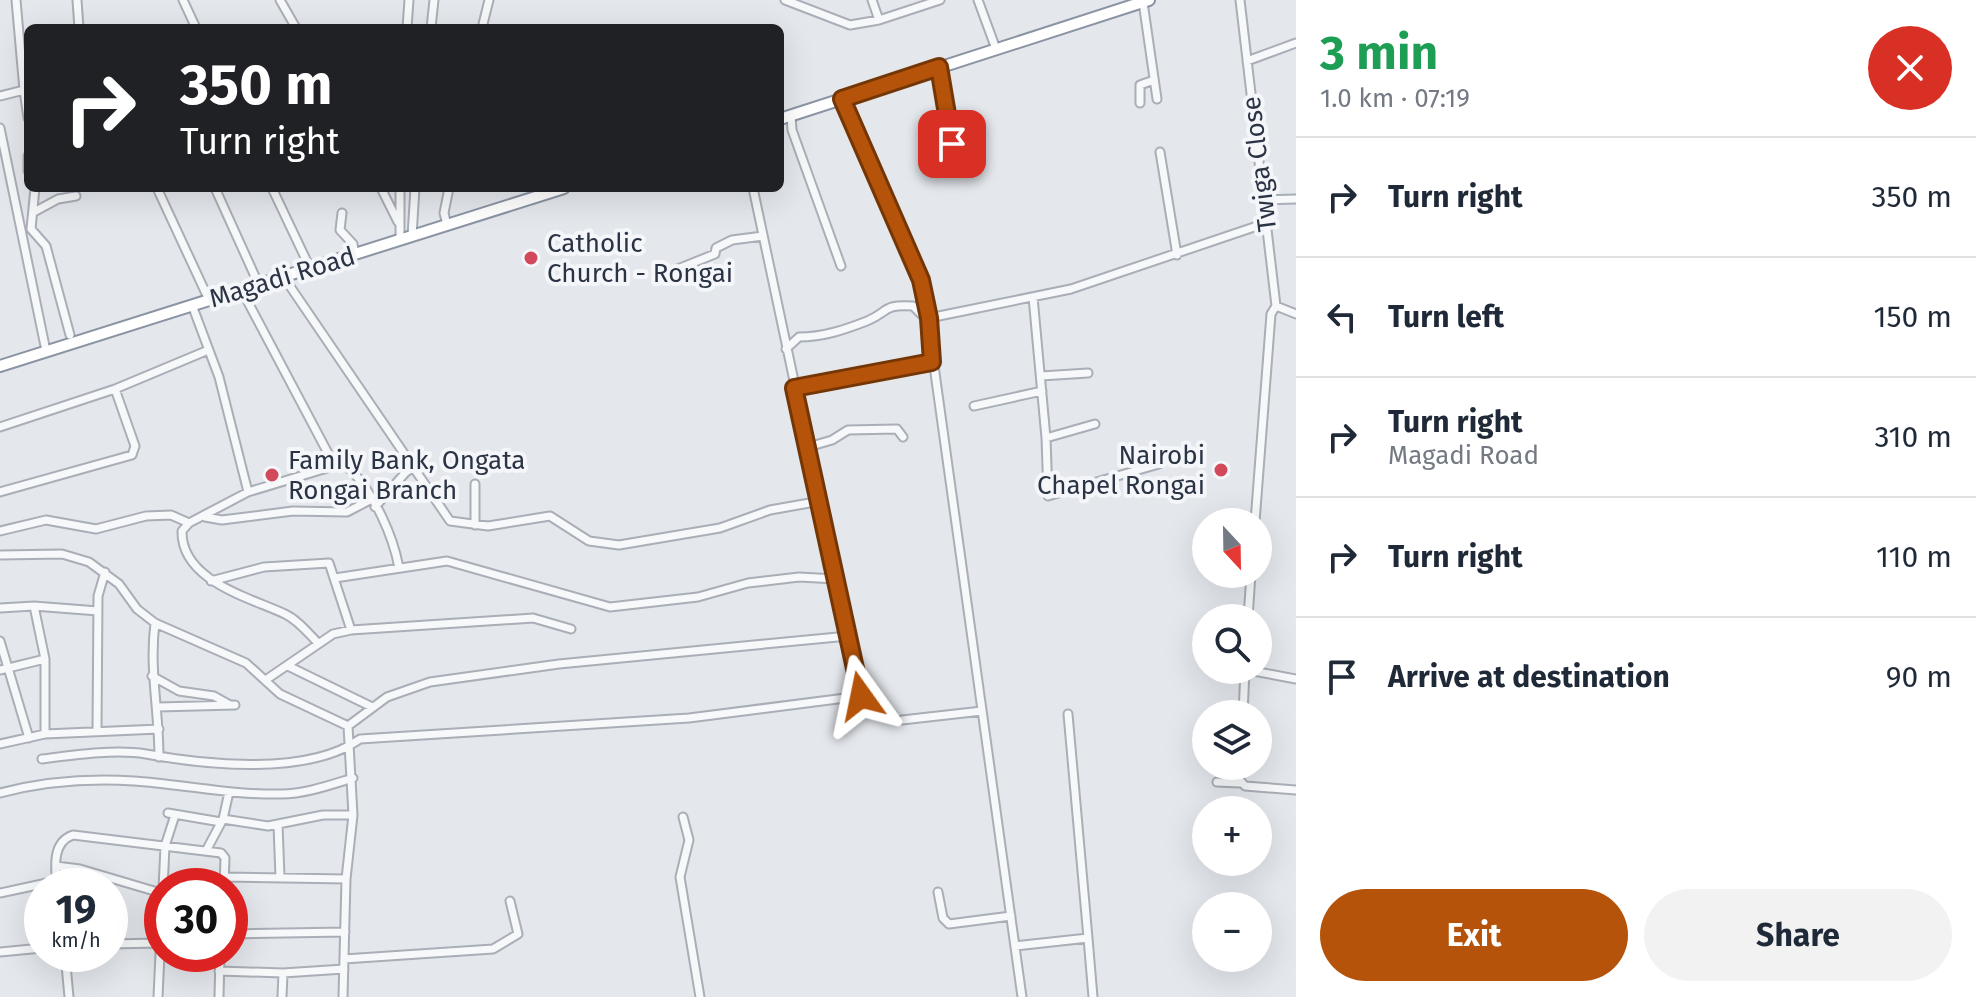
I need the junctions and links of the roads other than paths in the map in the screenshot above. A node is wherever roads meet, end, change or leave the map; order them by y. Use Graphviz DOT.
graph roads {
  1 [pos="16,0"];
  2 [pos="77,0"];
  3 [pos="183,0"];
  4 [pos="280,0"];
  5 [pos="409,0"];
  6 [pos="434,0"];
  7 [pos="489,0"];
  8 [pos="785,0"];
  9 [pos="872,0"];
  10 [pos="940,0"];
  11 [pos="978,0"];
  12 [pos="1240,0"];
  13 [pos="1146,1"];
  14 [pos="879,20"];
  15 [pos="79,24"];
  16 [pos="194,24"];
  17 [pos="294,24"];
  18 [pos="407,24"];
  19 [pos="431,24"];
  20 [pos="483,24"];
  21 [pos="1296,43"];
  22 [pos="996,49"];
  23 [pos="1247,61"];
  24 [pos="939,67"];
  25 [pos="1154,80"];
  26 [pos="24,90"];
  27 [pos="0,96"];
  28 [pos="842,99"];
  29 [pos="1157,99"];
  30 [pos="1140,103"];
  31 [pos="786,117"];
  32 [pos="0,128"];
  33 [pos="953,149"];
  34 [pos="1160,152"];
  35 [pos="35,192"];
  36 [pos="159,192"];
  37 [pos="217,192"];
  38 [pos="274,192"];
  39 [pos="383,192"];
  40 [pos="400,192"];
  41 [pos="415,192"];
  42 [pos="448,192"];
  43 [pos="551,192"];
  44 [pos="754,192"];
  45 [pos="76,196"];
  46 [pos="1296,199"];
  47 [pos="1263,200"];
  48 [pos="34,212"];
  49 [pos="342,213"];
  50 [pos="399,223"];
  51 [pos="1266,223"];
  52 [pos="447,225"];
  53 [pos="412,236"];
  54 [pos="763,236"];
  55 [pos="400,239"];
  56 [pos="355,254"];
  57 [pos="1177,255"];
  58 [pos="841,266"];
  59 [pos="310,268"];
  60 [pos="675,270"];
  61 [pos="283,276"];
  62 [pos="258,283"];
  63 [pos="241,289"];
  64 [pos="1033,297"];
  65 [pos="209,300"];
  66 [pos="192,305"];
  67 [pos="1276,306"];
  68 [pos="1296,314"];
  69 [pos="927,318"];
  70 [pos="70,335"];
  71 [pos="786,349"];
  72 [pos="46,351"];
  73 [pos="206,351"];
  74 [pos="932,362"];
  75 [pos="0,366"];
  76 [pos="1088,373"];
  77 [pos="1041,376"];
  78 [pos="794,388"];
  79 [pos="115,389"];
  80 [pos="1042,391"];
  81 [pos="974,406"];
  82 [pos="1095,424"];
  83 [pos="0,427"];
  84 [pos="903,437"];
  85 [pos="1046,438"];
  86 [pos="808,447"];
  87 [pos="1159,464"];
  88 [pos="337,465"];
  89 [pos="416,466"];
  90 [pos="475,484"];
  91 [pos="0,492"];
  92 [pos="248,492"];
  93 [pos="821,501"];
  94 [pos="373,504"];
  95 [pos="1256,508"];
  96 [pos="205,517"];
  97 [pos="189,523"];
  98 [pos="475,525"];
  99 [pos="0,531"];
  100 [pos="0,555"];
  101 [pos="399,568"];
  102 [pos="105,572"];
  103 [pos="335,578"];
  104 [pos="836,579"];
  105 [pos="211,581"];
  106 [pos="34,606"];
  107 [pos="0,608"];
  108 [pos="98,611"];
  109 [pos="155,623"];
  110 [pos="571,629"];
  111 [pos="351,630"];
  112 [pos="848,636"];
  113 [pos="0,641"];
  114 [pos="318,643"];
  115 [pos="45,659"];
  116 [pos="288,666"];
  117 [pos="4,669"];
  118 [pos="1272,675"];
  119 [pos="152,676"];
  120 [pos="267,679"];
  121 [pos="1296,679"];
  122 [pos="370,706"];
  123 [pos="158,707"];
  124 [pos="982,711"];
  125 [pos="1068,714"];
  126 [pos="902,720"];
  127 [pos="348,726"];
  128 [pos="159,729"];
  129 [pos="97,731"];
  130 [pos="45,734"];
  131 [pos="29,738"];
  132 [pos="0,744"];
  133 [pos="347,748"];
  134 [pos="159,757"];
  135 [pos="42,759"];
  136 [pos="353,778"];
  137 [pos="1217,782"];
  138 [pos="1240,783"];
  139 [pos="1296,790"];
  140 [pos="229,792"];
  141 [pos="0,793"];
  142 [pos="353,815"];
  143 [pos="683,817"];
  144 [pos="222,820"];
  145 [pos="278,825"];
  146 [pos="165,846"];
  147 [pos="207,849"];
  148 [pos="56,866"];
  149 [pos="163,868"];
  150 [pos="224,868"];
  151 [pos="280,877"];
  152 [pos="346,879"];
  153 [pos="248,880"];
  154 [pos="144,888"];
  155 [pos="24,889"];
  156 [pos="938,892"];
  157 [pos="0,893"];
  158 [pos="510,901"];
  159 [pos="1011,916"];
  160 [pos="345,932"];
  161 [pos="248,934"];
  162 [pos="1088,938"];
  163 [pos="1015,946"];
  164 [pos="24,950"];
  165 [pos="0,952"];
  166 [pos="344,959"];
  167 [pos="344,969"];
  168 [pos="67,972"];
  169 [pos="158,972"];
  170 [pos="219,972"];
  171 [pos="248,972"];
  172 [pos="283,973"];
  173 [pos="69,997"];
  174 [pos="158,997"];
  175 [pos="219,997"];
  176 [pos="282,997"];
  177 [pos="343,997"];
  178 [pos="700,997"];
  179 [pos="1022,997"];
  180 [pos="1093,997"];
  1 -- 26 [label="street"];
  2 -- 15 [label="street"];
  3 -- 16 [label="street"];
  4 -- 17 [label="street"];
  5 -- 18 [label="street"];
  6 -- 19 [label="street"];
  7 -- 20 [label="street"];
  8 -- 14 [label="street"];
  9 -- 14 [label="street"];
  10 -- 14 [label="street"];
  11 -- 22 [label="street"];
  12 -- 23 [label="street, Twiga Close"];
  13 -- 22 [label="highway"];
  13 -- 25 [label="street"];
  21 -- 23 [label="street"];
  22 -- 24 [label="highway"];
  23 -- 47 [label="street, Twiga Close"];
  24 -- 28 [label="highway"];
  24 -- 33 [label="street"];
  25 -- 29 [label="street"];
  25 -- 30 [label="street"];
  26 -- 27 [label="street"];
  28 -- 31 [label="highway"];
  28 -- 69 [label="street"];
  31 -- 58 [label="street"];
  32 -- 72 [label="street"];
  34 -- 57 [label="street"];
  35 -- 48 [label="street"];
  36 -- 65 [label="street"];
  37 -- 62 [label="street"];
  38 -- 59 [label="street"];
  39 -- 50 [label="street"];
  40 -- 50 [label="street"];
  41 -- 53 [label="street"];
  42 -- 52 [label="street"];
  43 -- 52 [label="highway, Magadi Road"];
  44 -- 54 [label="street"];
  45 -- 48 [label="street"];
  46 -- 47 [label="street"];
  47 -- 51 [label="street, Twiga Close"];
  48 -- 70 [label="street"];
  49 -- 56 [label="street"];
  50 -- 55 [label="street"];
  51 -- 57 [label="street"];
  51 -- 67 [label="street, Twiga Close"];
  52 -- 53 [label="highway, Magadi Road"];
  53 -- 55 [label="highway, Magadi Road"];
  54 -- 60 [label="street"];
  54 -- 71 [label="street"];
  55 -- 56 [label="highway, Magadi Road"];
  56 -- 59 [label="highway, Magadi Road"];
  57 -- 64 [label="street"];
  59 -- 61 [label="highway, Magadi Road"];
  61 -- 62 [label="highway, Magadi Road"];
  61 -- 89 [label="street"];
  62 -- 63 [label="highway, Magadi Road"];
  63 -- 65 [label="highway, Magadi Road"];
  63 -- 88 [label="street"];
  64 -- 69 [label="street"];
  64 -- 77 [label="street"];
  65 -- 66 [label="highway, Magadi Road"];
  66 -- 72 [label="highway, Magadi Road"];
  66 -- 73 [label="street"];
  67 -- 68 [label="street"];
  67 -- 95 [label="street, Twiga Close"];
  69 -- 71 [label="street"];
  69 -- 74 [label="street"];
  71 -- 78 [label="street"];
  72 -- 75 [label="highway, Magadi Road"];
  73 -- 79 [label="street"];
  73 -- 92 [label="street"];
  74 -- 78 [label="street"];
  74 -- 124 [label="street"];
  76 -- 77 [label="street"];
  77 -- 80 [label="street"];
  78 -- 86 [label="street"];
  79 -- 83 [label="street"];
  79 -- 91 [label="street"];
  80 -- 81 [label="street"];
  80 -- 85 [label="street"];
  82 -- 85 [label="street"];
  84 -- 86 [label="street"];
  85 -- 87 [label="street"];
  86 -- 93 [label="street"];
  88 -- 92 [label="street"];
  88 -- 94 [label="street"];
  89 -- 94 [label="street"];
  89 -- 98 [label="street"];
  90 -- 98 [label="street"];
  92 -- 96 [label="street"];
  93 -- 98 [label="street"];
  93 -- 104 [label="street"];
  94 -- 96 [label="street"];
  94 -- 101 [label="street"];
  96 -- 97 [label="street"];
  97 -- 99 [label="street"];
  97 -- 105 [label="street"];
  100 -- 102 [label="street"];
  101 -- 103 [label="street"];
  101 -- 104 [label="street"];
  102 -- 108 [label="street"];
  102 -- 109 [label="street"];
  103 -- 105 [label="street"];
  103 -- 111 [label="street"];
  104 -- 112 [label="street"];
  105 -- 114 [label="street"];
  106 -- 107 [label="street"];
  106 -- 108 [label="street"];
  106 -- 115 [label="street"];
  108 -- 129 [label="street"];
  109 -- 119 [label="street"];
  109 -- 120 [label="street"];
  110 -- 111 [label="street"];
  111 -- 114 [label="street"];
  112 -- 122 [label="street"];
  112 -- 133 [label="street"];
  113 -- 117 [label="street"];
  114 -- 116 [label="street"];
  115 -- 117 [label="street"];
  115 -- 130 [label="street"];
  116 -- 120 [label="street"];
  116 -- 122 [label="street"];
  117 -- 131 [label="street"];
  118 -- 121 [label="street"];
  119 -- 123 [label="street"];
  119 -- 123 [label="street"];
  120 -- 127 [label="street"];
  122 -- 127 [label="street"];
  123 -- 128 [label="street"];
  124 -- 126 [label="street"];
  124 -- 159 [label="street"];
  125 -- 162 [label="street"];
  127 -- 133 [label="street"];
  128 -- 129 [label="street"];
  128 -- 134 [label="street"];
  129 -- 130 [label="street"];
  130 -- 131 [label="street"];
  131 -- 132 [label="street"];
  133 -- 134 [label="street"];
  133 -- 136 [label="street"];
  134 -- 135 [label="street"];
  136 -- 140 [label="street"];
  136 -- 142 [label="street"];
  137 -- 138 [label="street"];
  138 -- 139 [label="street"];
  140 -- 141 [label="street"];
  140 -- 144 [label="street"];
  142 -- 145 [label="street"];
  142 -- 152 [label="street"];
  143 -- 178 [label="street"];
  144 -- 145 [label="street"];
  144 -- 146 [label="street"];
  144 -- 147 [label="street"];
  145 -- 151 [label="street"];
  146 -- 147 [label="street"];
  146 -- 148 [label="street"];
  146 -- 149 [label="street"];
  147 -- 150 [label="street"];
  148 -- 154 [label="street"];
  151 -- 152 [label="street"];
  151 -- 153 [label="street"];
  152 -- 160 [label="street"];
  155 -- 157 [label="street"];
  156 -- 159 [label="street"];
  158 -- 166 [label="street"];
  159 -- 163 [label="street"];
  160 -- 161 [label="street"];
  160 -- 166 [label="street"];
  162 -- 163 [label="street"];
  162 -- 180 [label="street"];
  163 -- 179 [label="street"];
  164 -- 165 [label="street"];
  166 -- 167 [label="street"];
  167 -- 172 [label="street"];
  167 -- 177 [label="street"];
  168 -- 173 [label="street"];
  169 -- 174 [label="street"];
  170 -- 175 [label="street"];
  171 -- 172 [label="street"];
  172 -- 176 [label="street"];
}
